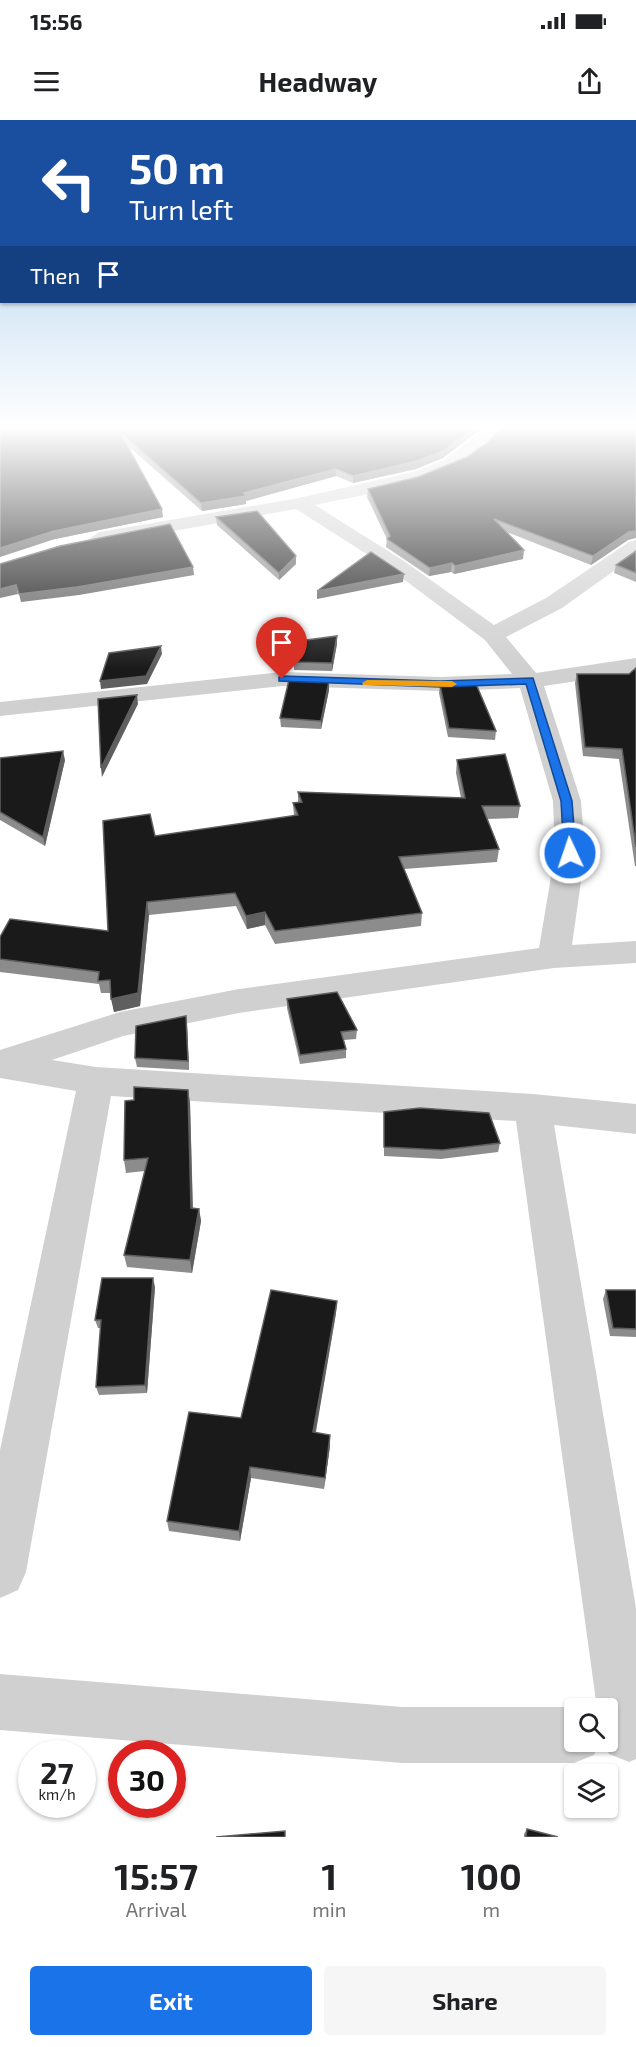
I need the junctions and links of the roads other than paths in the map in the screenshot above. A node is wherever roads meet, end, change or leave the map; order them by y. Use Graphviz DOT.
graph roads {
  1 [pos="265,509"];
  2 [pos="309,509"];
  3 [pos="78,543"];
  4 [pos="636,546"];
  5 [pos="493,635"];
  6 [pos="636,665"];
  7 [pos="530,681"];
  8 [pos="0,709"];
  9 [pos="636,952"];
  10 [pos="554,957"];
  11 [pos="0,1064"];
  12 [pos="96,1081"];
  13 [pos="533,1108"];
  14 [pos="636,1119"];
  15 [pos="0,1572"];
  16 [pos="0,1702"];
  17 [pos="624,1734"];
  18 [pos="564,1735"];
  1 -- 3 [label="street"];
  2 -- 5 [label="street"];
  4 -- 5 [label="street"];
  5 -- 7 [label="street"];
  6 -- 7 [label="street"];
  7 -- 8 [label="street"];
  7 -- 10 [label="street"];
  9 -- 10 [label="street"];
  10 -- 11 [label="street"];
  11 -- 12 [label="street"];
  12 -- 13 [label="street"];
  12 -- 15 [label="street"];
  13 -- 14 [label="street"];
  13 -- 17 [label="street"];
  16 -- 18 [label="street"];
}
